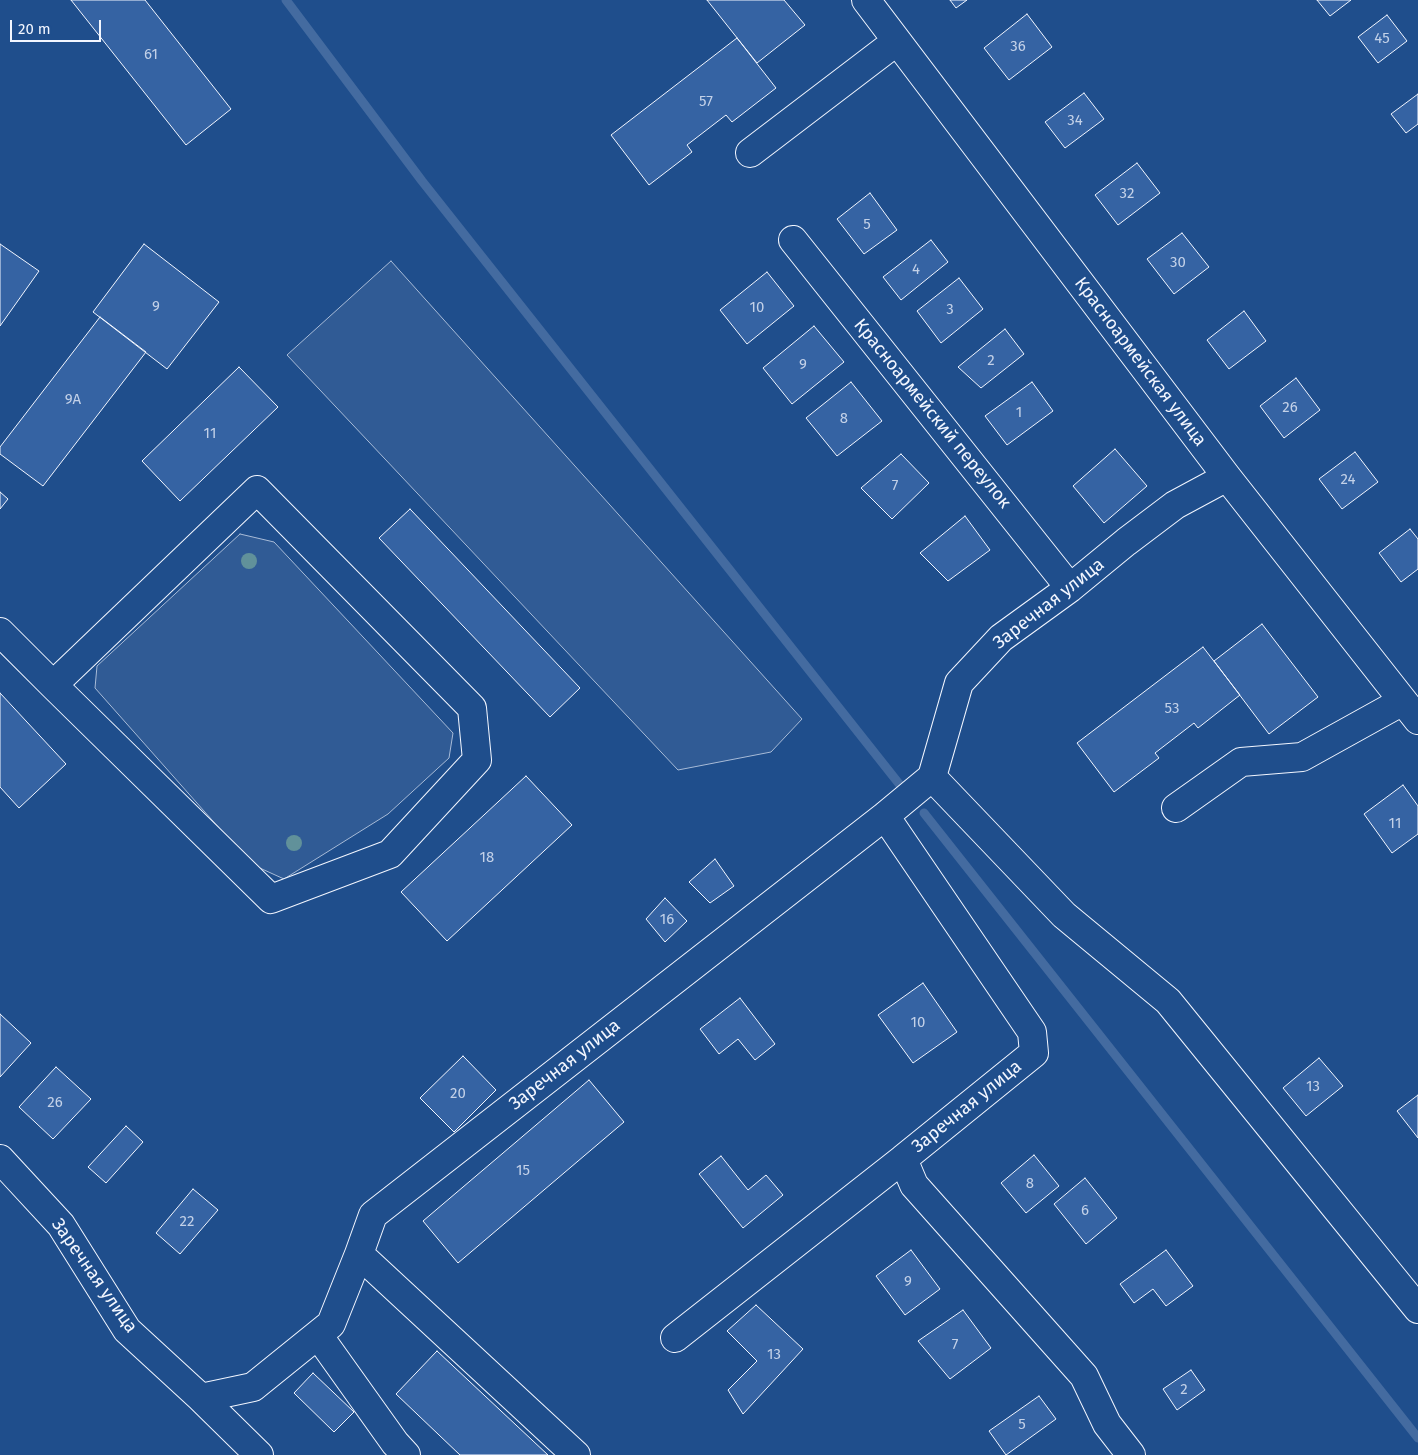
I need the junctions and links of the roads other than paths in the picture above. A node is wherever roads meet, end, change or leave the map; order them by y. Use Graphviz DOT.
graph roads {
  1 [pos="866,0"];
  2 [pos="897,41"];
  3 [pos="750,152"];
  4 [pos="793,240"];
  5 [pos="1227,477"];
  6 [pos="1070,588"];
  7 [pos="0,632"];
  8 [pos="53,685"];
  9 [pos="1411,710"];
  10 [pos="932,777"];
  11 [pos="1176,808"];
  12 [pos="885,816"];
  13 [pos="0,1159"];
  14 [pos="903,1159"];
  15 [pos="360,1254"];
  16 [pos="1418,1309"];
  17 [pos="318,1335"];
  18 [pos="675,1338"];
  19 [pos="201,1398"];
  20 [pos="259,1455"];
  21 [pos="406,1455"];
  22 [pos="576,1455"];
  23 [pos="1130,1455"];
  1 -- 2 [label="street, Красноармейская улица"];
  2 -- 3 [label="street"];
  2 -- 5 [label="street, Красноармейская улица"];
  4 -- 6 [label="street, Красноармейский переулок"];
  5 -- 6 [label="street, Заречная улица"];
  5 -- 9 [label="street, Красноармейская улица"];
  6 -- 10 [label="street, Заречная улица"];
  7 -- 8 [label="street"];
  8 -- 8 [label="street"];
  9 -- 11 [label="street"];
  10 -- 12 [label="street, Заречная улица"];
  10 -- 16 [label="street"];
  12 -- 14 [label="street, Заречная улица"];
  12 -- 15 [label="street, Заречная улица"];
  13 -- 19 [label="street, Заречная улица"];
  14 -- 18 [label="street"];
  14 -- 23 [label="street, Заречная улица"];
  15 -- 17 [label="street, Заречная улица"];
  15 -- 22 [label="street"];
  17 -- 19 [label="street, Заречная улица"];
  17 -- 21 [label="street"];
  19 -- 20 [label="street"];
}
